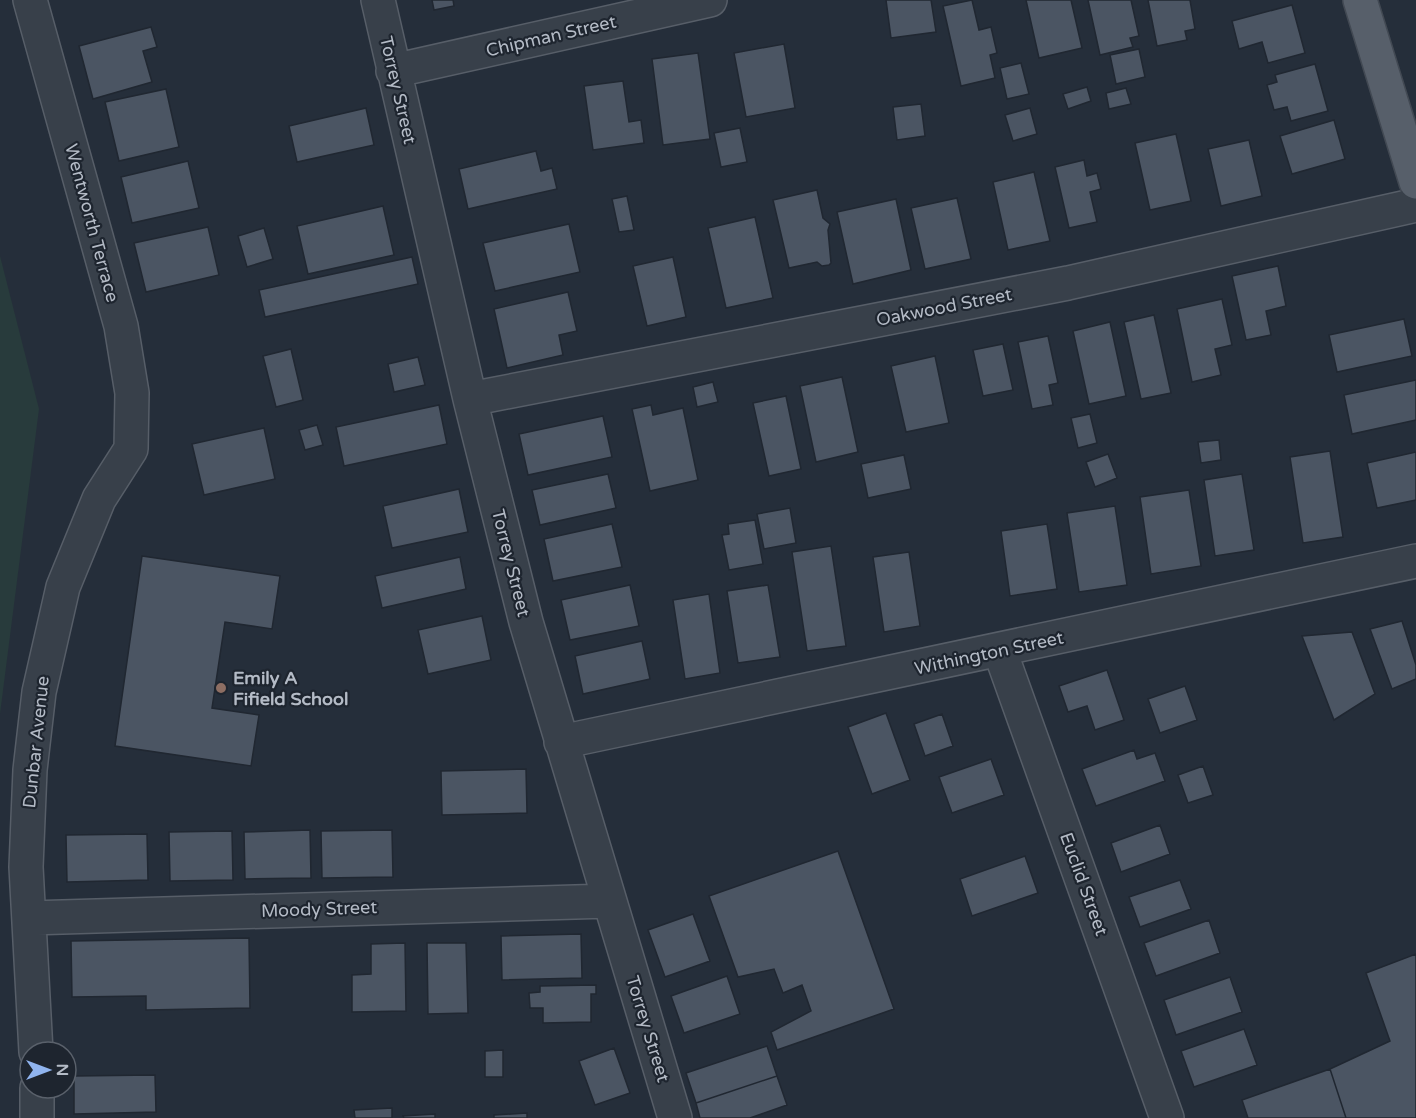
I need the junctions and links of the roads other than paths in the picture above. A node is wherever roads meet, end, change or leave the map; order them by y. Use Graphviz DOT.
graph roads {
  1 [pos="30,0"];
  2 [pos="378,0"];
  3 [pos="710,0"];
  4 [pos="1360,0"];
  5 [pos="393,71"];
  6 [pos="1416,182"];
  7 [pos="1416,205"];
  8 [pos="470,399"];
  9 [pos="131,449"];
  10 [pos="1416,561"];
  11 [pos="1000,651"];
  12 [pos="561,742"];
  13 [pos="609,901"];
  14 [pos="29,918"];
  15 [pos="35,1040"];
  16 [pos="37,1100"];
  17 [pos="38,1118"];
  18 [pos="675,1118"];
  19 [pos="1167,1118"];
  1 -- 9 [label="street, Wentworth Terrace"];
  2 -- 5 [label="street, Torrey Street"];
  3 -- 5 [label="street, Chipman Street"];
  4 -- 6 [label="main road"];
  5 -- 8 [label="street, Torrey Street"];
  7 -- 8 [label="street, Oakwood Street"];
  8 -- 12 [label="street, Torrey Street"];
  9 -- 14 [label="street, Dunbar Avenue"];
  10 -- 11 [label="street, Withington Street"];
  11 -- 12 [label="street, Withington Street"];
  11 -- 19 [label="street, Euclid Street"];
  12 -- 13 [label="street, Torrey Street"];
  13 -- 14 [label="street, Moody Street"];
  13 -- 18 [label="street, Torrey Street"];
  14 -- 15 [label="street, Dunbar Avenue"];
  16 -- 17 [label="street"];
}
